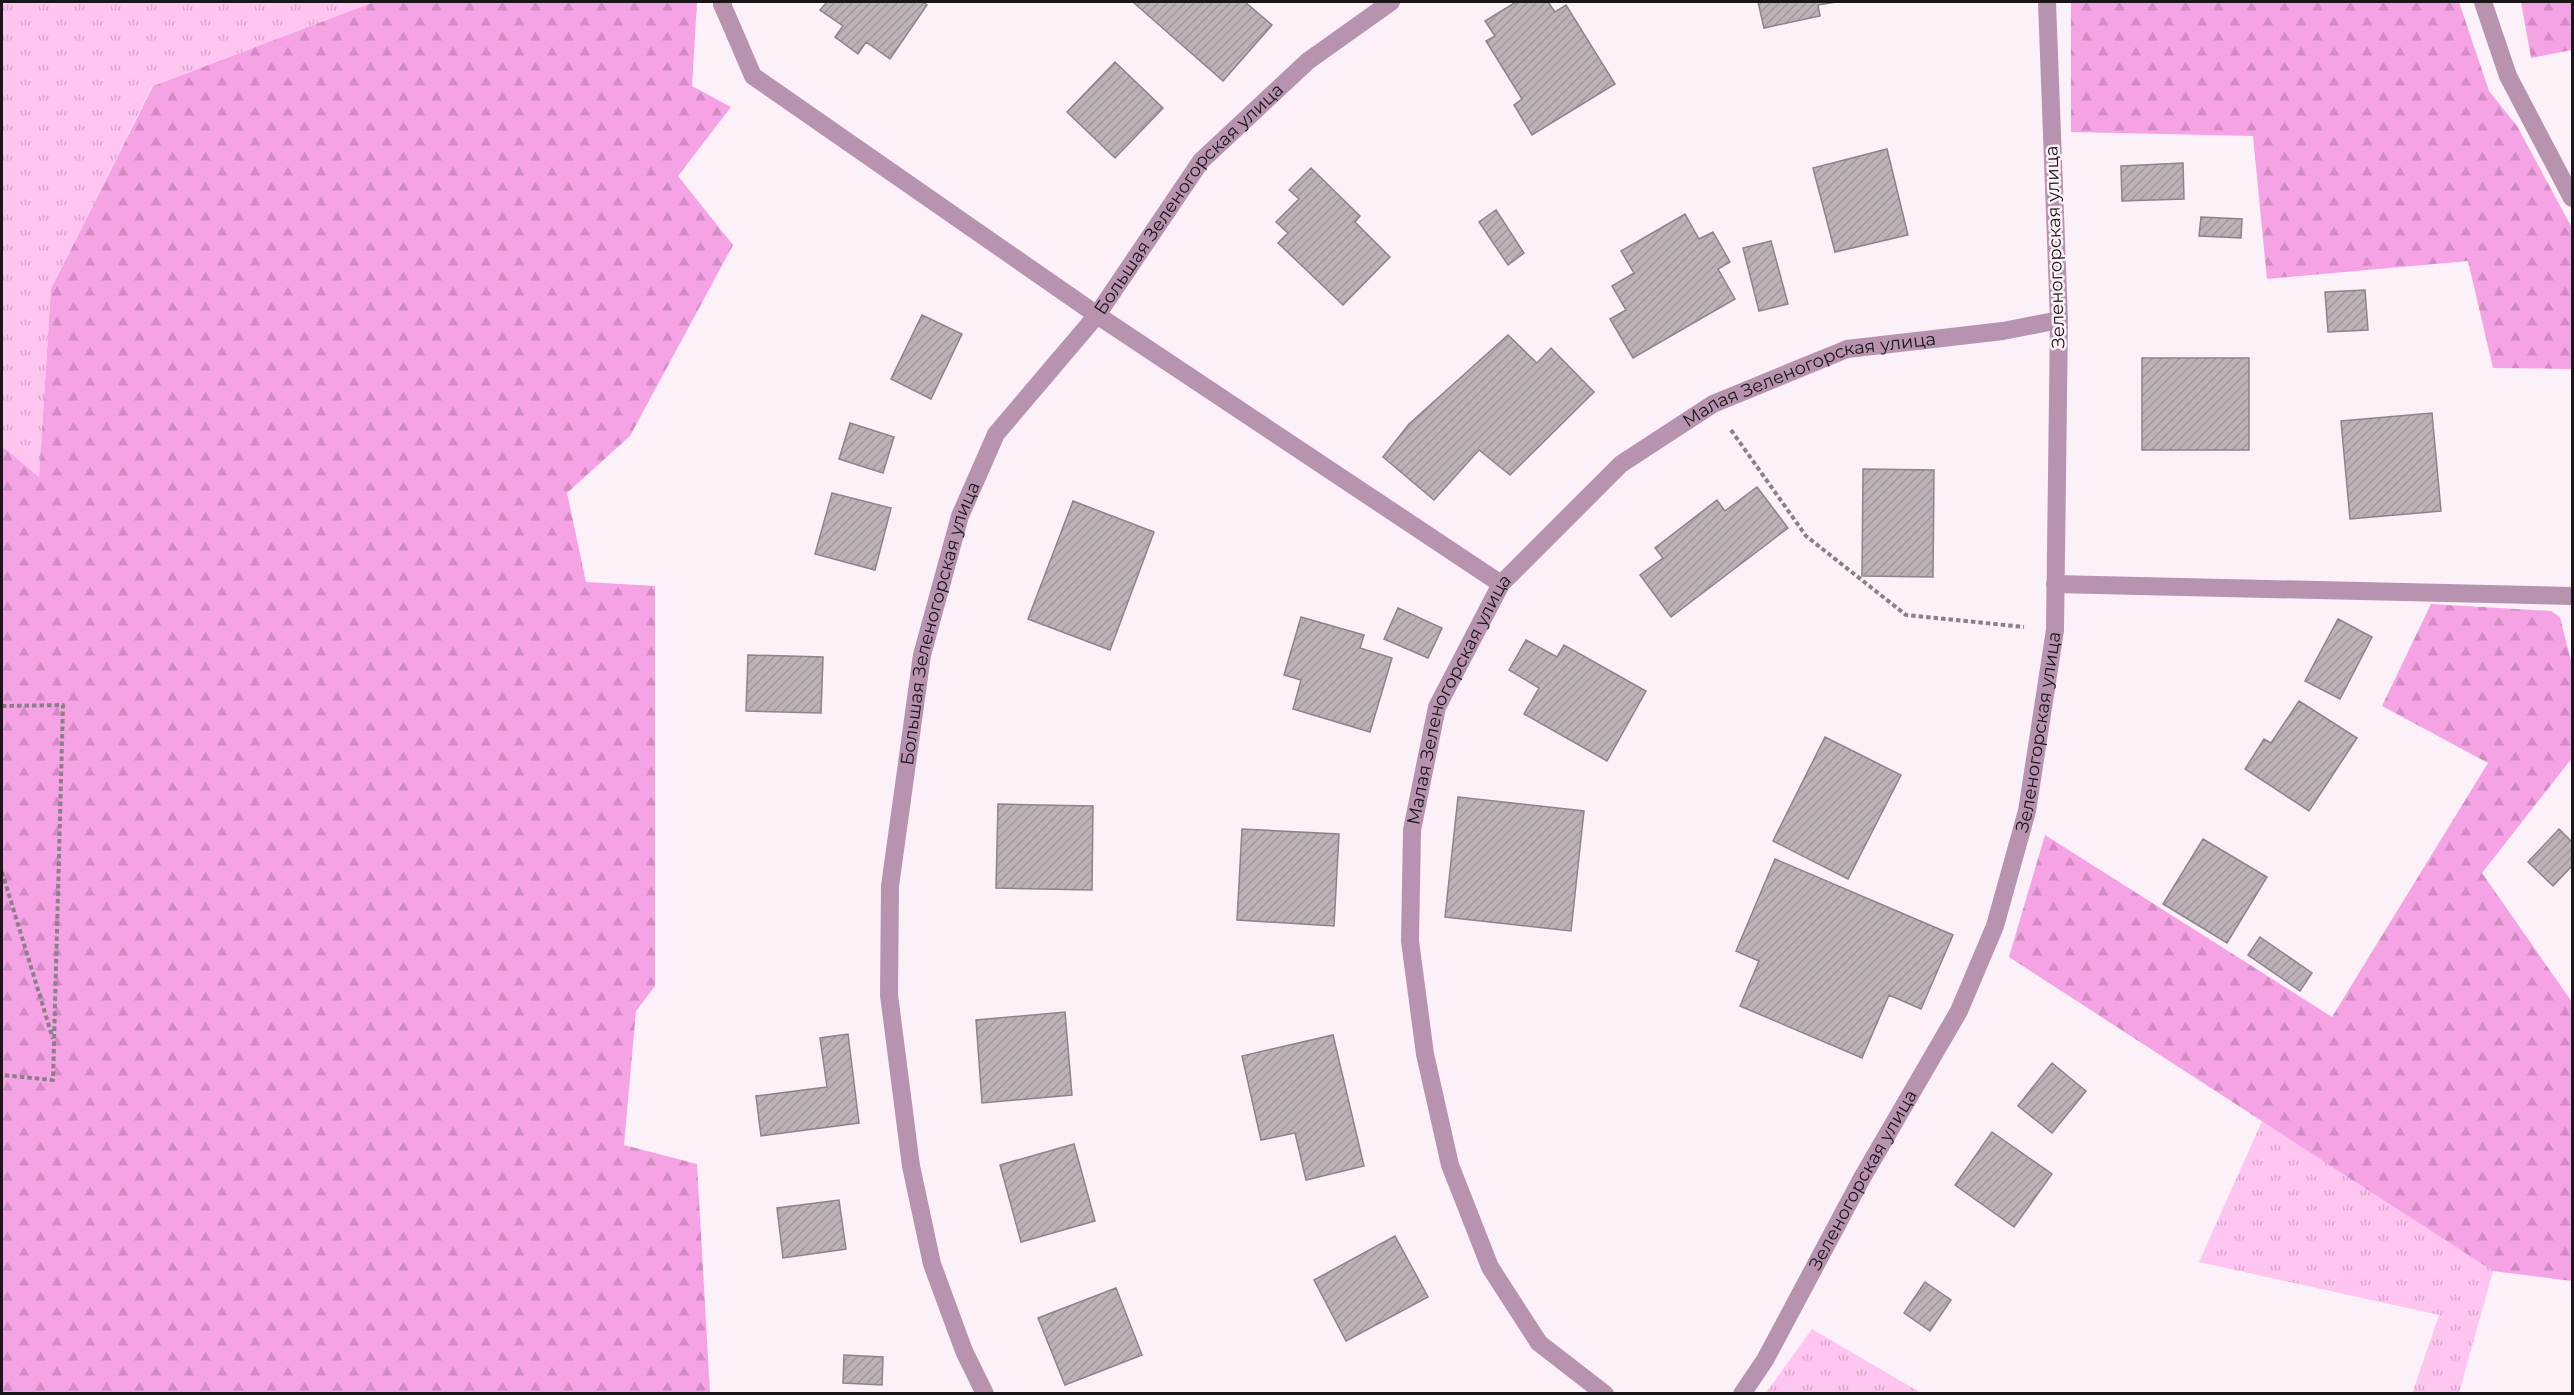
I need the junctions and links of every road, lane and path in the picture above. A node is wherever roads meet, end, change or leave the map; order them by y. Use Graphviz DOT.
graph roads {
  1 [pos="1391,2"];
  2 [pos="2047,2"];
  3 [pos="2483,2"];
  4 [pos="722,3"];
  5 [pos="2572,198"];
  6 [pos="1097,315"];
  7 [pos="2058,320"];
  8 [pos="1713,404"];
  9 [pos="1501,584"];
  10 [pos="2055,584"];
  11 [pos="2572,596"];
  12 [pos="2055,630"];
  13 [pos="2,706"];
  14 [pos="2,872"];
  15 [pos="54,1042"];
  16 [pos="2,1075"];
  17 [pos="985,1394"];
  18 [pos="1605,1394"];
  19 [pos="1743,1394"];
  1 -- 6 [label="street, Большая Зеленогорская улица"];
  2 -- 7 [label="street, Зеленогорская улица"];
  3 -- 5 [label="street"];
  4 -- 6 [label="street"];
  6 -- 9 [label="street"];
  6 -- 17 [label="street, Большая Зеленогорская улица"];
  7 -- 8 [label="street, Малая Зеленогорская улица"];
  7 -- 10 [label="street, Зеленогорская улица"];
  8 -- 9 [label="street, Малая Зеленогорская улица"];
  8 -- 12 [label="path"];
  9 -- 18 [label="street, Малая Зеленогорская улица"];
  10 -- 11 [label="street"];
  10 -- 12 [label="street, Зеленогорская улица"];
  12 -- 19 [label="street, Зеленогорская улица"];
  13 -- 15 [label="path"];
  14 -- 15 [label="path"];
  15 -- 16 [label="path"];
}
